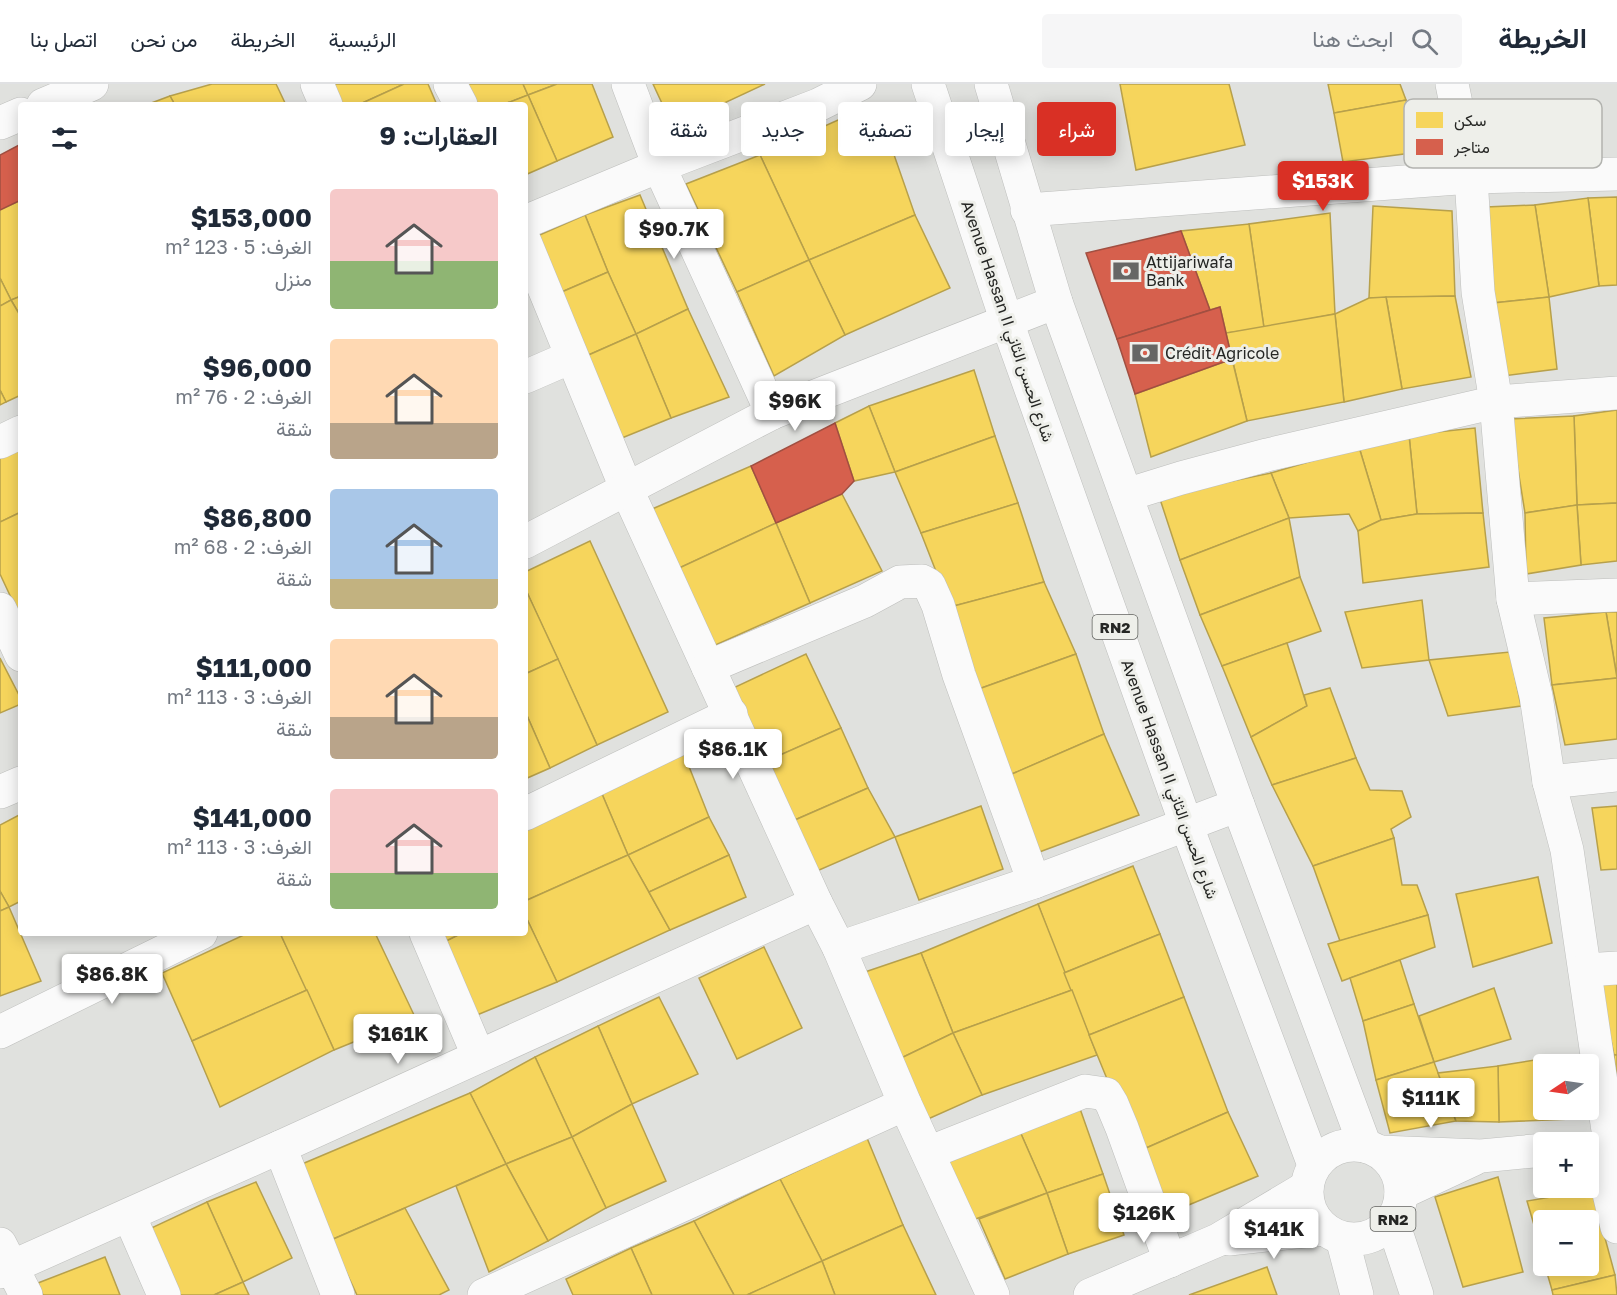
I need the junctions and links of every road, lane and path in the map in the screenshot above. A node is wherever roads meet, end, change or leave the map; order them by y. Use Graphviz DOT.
graph roads {
  1 [pos="317,84"];
  2 [pos="450,84"];
  3 [pos="628,84"];
  4 [pos="860,84"];
  5 [pos="928,84"];
  6 [pos="991,84"];
  7 [pos="1452,84"];
  8 [pos="82,94"];
  9 [pos="1455,99"];
  10 [pos="54,102"];
  11 [pos="325,102"];
  12 [pos="459,102"];
  13 [pos="18,115"];
  14 [pos="0,123"];
  15 [pos="659,166"];
  16 [pos="1468,168"];
  17 [pos="1617,174"];
  18 [pos="1470,177"];
  19 [pos="1027,210"];
  20 [pos="528,221"];
  21 [pos="528,250"];
  22 [pos="1056,302"];
  23 [pos="1007,322"];
  24 [pos="571,357"];
  25 [pos="528,376"];
  26 [pos="1617,393"];
  27 [pos="1496,402"];
  28 [pos="772,413"];
  29 [pos="18,433"];
  30 [pos="0,442"];
  31 [pos="627,490"];
  32 [pos="1126,495"];
  33 [pos="528,540"];
  34 [pos="1617,595"];
  35 [pos="1513,599"];
  36 [pos="0,609"];
  37 [pos="18,648"];
  38 [pos="708,667"];
  39 [pos="731,714"];
  40 [pos="1617,775"];
  41 [pos="1550,782"];
  42 [pos="18,784"];
  43 [pos="0,792"];
  44 [pos="1238,805"];
  45 [pos="528,813"];
  46 [pos="1186,824"];
  47 [pos="1034,882"];
  48 [pos="816,903"];
  49 [pos="195,936"];
  50 [pos="427,936"];
  51 [pos="839,948"];
  52 [pos="1617,968"];
  53 [pos="1585,970"];
  54 [pos="0,1032"];
  55 [pos="478,1056"];
  56 [pos="905,1104"];
  57 [pos="1605,1144"];
  58 [pos="280,1147"];
  59 [pos="1373,1149"];
  60 [pos="1533,1151"];
  61 [pos="928,1153"];
  62 [pos="1481,1156"];
  63 [pos="1311,1176"];
  64 [pos="1396,1206"];
  65 [pos="129,1215"];
  66 [pos="1617,1227"];
  67 [pos="1333,1233"];
  68 [pos="1218,1240"];
  69 [pos="1170,1261"];
  70 [pos="9,1269"];
  71 [pos="164,1295"];
  72 [pos="338,1295"];
  73 [pos="484,1295"];
  74 [pos="993,1295"];
  75 [pos="1090,1295"];
  76 [pos="1357,1295"];
  77 [pos="1417,1295"];
  1 -- 11 [label="street"];
  2 -- 12 [label="street"];
  3 -- 15 [label="street"];
  4 -- 15 [label="street"];
  5 -- 23 [label="street, Avenue Hassan II شارع الحسن الثاني / RN2"];
  6 -- 19 [label="street, RN2"];
  7 -- 9 [label="street"];
  8 -- 10 [label="street"];
  13 -- 14 [label="street"];
  15 -- 20 [label="street"];
  15 -- 28 [label="street"];
  16 -- 18 [label="street"];
  17 -- 18 [label="street"];
  18 -- 19 [label="street"];
  18 -- 27 [label="street"];
  19 -- 22 [label="street, RN2"];
  21 -- 24 [label="street"];
  22 -- 23 [label="street"];
  22 -- 32 [label="street, RN2"];
  23 -- 28 [label="street"];
  23 -- 46 [label="street, Avenue Hassan II شارع الحسن الثاني / RN2"];
  24 -- 25 [label="street"];
  24 -- 31 [label="street"];
  26 -- 27 [label="street"];
  27 -- 32 [label="street"];
  27 -- 35 [label="street"];
  28 -- 31 [label="street"];
  29 -- 30 [label="street"];
  31 -- 33 [label="street"];
  31 -- 38 [label="street"];
  32 -- 44 [label="street, RN2"];
  34 -- 35 [label="street"];
  35 -- 41 [label="street"];
  36 -- 37 [label="street"];
  38 -- 39 [label="street"];
  38 -- 47 [label="street"];
  39 -- 45 [label="street"];
  39 -- 48 [label="street"];
  40 -- 41 [label="street"];
  41 -- 53 [label="street"];
  42 -- 43 [label="street"];
  44 -- 46 [label="street"];
  44 -- 59 [label="street, RN2"];
  46 -- 47 [label="street"];
  46 -- 63 [label="street, Avenue Hassan II شارع الحسن الثاني / RN2"];
  47 -- 51 [label="street"];
  48 -- 51 [label="street"];
  48 -- 55 [label="street"];
  49 -- 54 [label="street"];
  50 -- 55 [label="street"];
  51 -- 56 [label="street"];
  52 -- 53 [label="street"];
  53 -- 57 [label="street"];
  55 -- 58 [label="street"];
  56 -- 61 [label="street"];
  56 -- 73 [label="street"];
  57 -- 66 [label="street"];
  58 -- 65 [label="street"];
  58 -- 72 [label="street"];
  59 -- 62 [label="street"];
  59 -- 63 [label="street"];
  59 -- 64 [label="street, RN2"];
  60 -- 62 [label="street"];
  61 -- 69 [label="street"];
  61 -- 74 [label="street"];
  62 -- 64 [label="street"];
  63 -- 67 [label="street, RN2"];
  63 -- 68 [label="street"];
  64 -- 67 [label="street, RN2"];
  64 -- 77 [label="street, RN2"];
  65 -- 70 [label="street"];
  65 -- 71 [label="street"];
  67 -- 68 [label="street"];
  67 -- 76 [label="street, RN2"];
  68 -- 69 [label="street"];
  69 -- 75 [label="street"];
}
